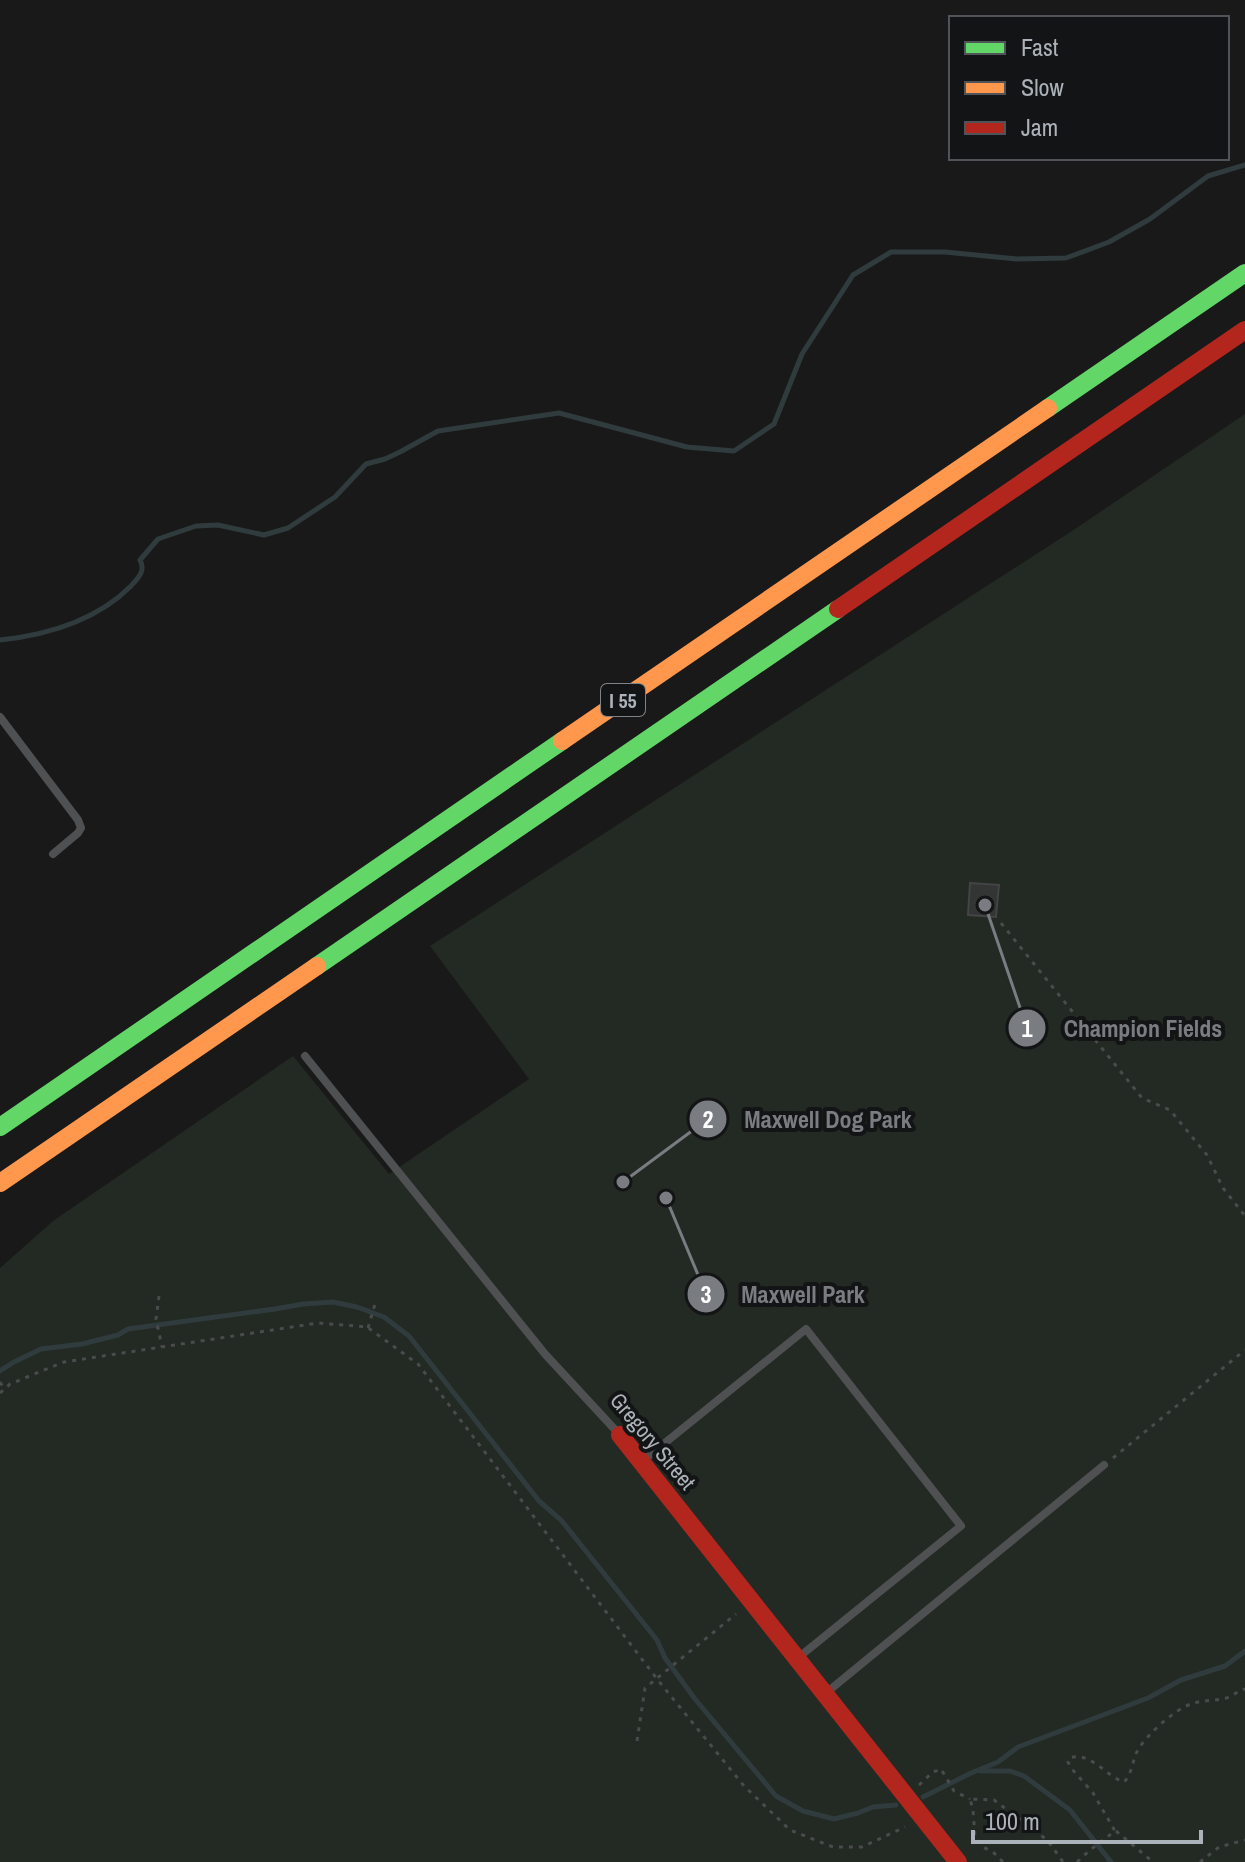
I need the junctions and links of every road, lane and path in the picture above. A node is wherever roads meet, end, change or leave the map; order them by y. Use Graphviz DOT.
graph roads {
  1 [pos="1245,273"];
  2 [pos="1245,330"];
  3 [pos="0,717"];
  4 [pos="53,854"];
  5 [pos="1001,923"];
  6 [pos="305,1056"];
  7 [pos="0,1127"];
  8 [pos="0,1183"];
  9 [pos="1245,1216"];
  10 [pos="159,1296"];
  11 [pos="374,1306"];
  12 [pos="368,1328"];
  13 [pos="162,1347"];
  14 [pos="1245,1350"];
  15 [pos="0,1382"];
  16 [pos="4,1389"];
  17 [pos="0,1393"];
  18 [pos="620,1435"];
  19 [pos="641,1462"];
  20 [pos="1104,1465"];
  21 [pos="752,1601"];
  22 [pos="797,1658"];
  23 [pos="657,1679"];
  24 [pos="1245,1689"];
  25 [pos="825,1694"];
  26 [pos="637,1741"];
  27 [pos="916,1788"];
  28 [pos="970,1799"];
  29 [pos="924,1819"];
  30 [pos="1115,1831"];
  31 [pos="1245,1840"];
  32 [pos="958,1862"];
  33 [pos="1003,1862"];
  34 [pos="1063,1862"];
  35 [pos="1077,1862"];
  36 [pos="1153,1862"];
  37 [pos="1200,1862"];
  1 -- 7 [label="main road, I 55"];
  2 -- 8 [label="main road, I 55"];
  3 -- 4 [label="lane"];
  5 -- 9 [label="path"];
  6 -- 18 [label="lane, Gregory Street"];
  10 -- 13 [label="path"];
  11 -- 12 [label="path"];
  12 -- 13 [label="path"];
  12 -- 23 [label="path"];
  13 -- 16 [label="path"];
  14 -- 20 [label="path"];
  15 -- 16 [label="path"];
  16 -- 17 [label="path"];
  18 -- 19 [label="main road, Gregory Street"];
  19 -- 21 [label="main road, Gregory Street"];
  19 -- 22 [label="lane"];
  20 -- 25 [label="lane"];
  21 -- 22 [label="main road, Gregory Street"];
  21 -- 23 [label="path"];
  22 -- 25 [label="main road, Gregory Street"];
  23 -- 26 [label="path"];
  23 -- 29 [label="path"];
  24 -- 30 [label="path"];
  25 -- 29 [label="main road, Gregory Street"];
  27 -- 28 [label="path"];
  28 -- 33 [label="path"];
  28 -- 34 [label="path"];
  29 -- 32 [label="main road, Gregory Street"];
  30 -- 35 [label="path"];
  30 -- 36 [label="path"];
  31 -- 37 [label="path"];
}
